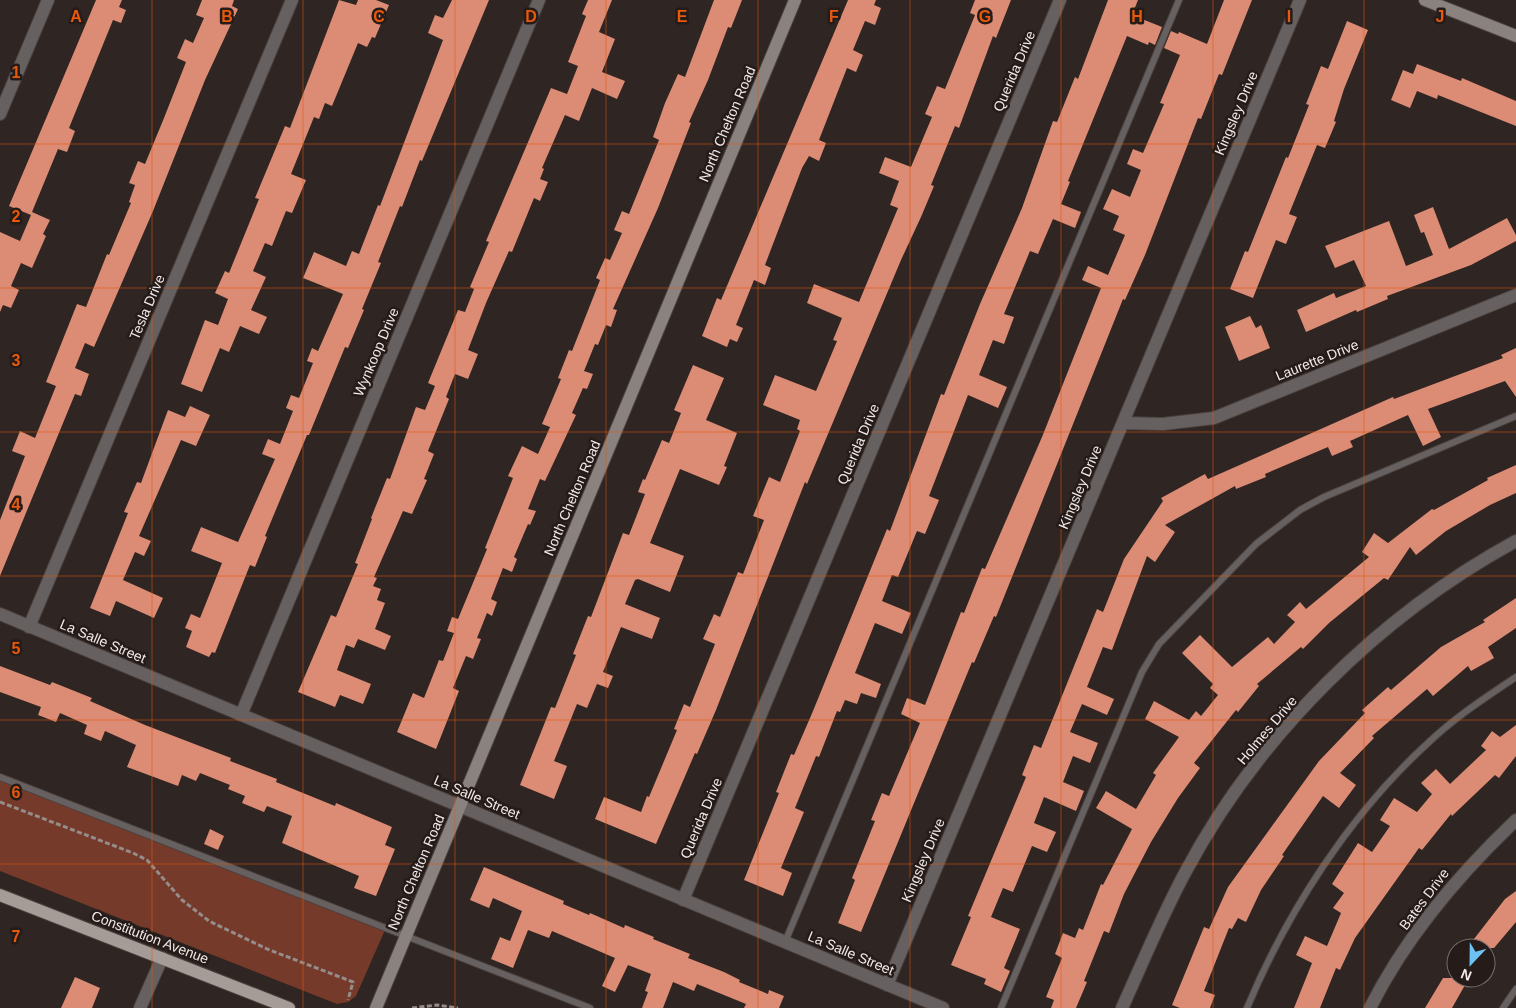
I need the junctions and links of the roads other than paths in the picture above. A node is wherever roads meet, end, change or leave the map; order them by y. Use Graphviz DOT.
graph roads {
  1 [pos="48,0"];
  2 [pos="292,0"];
  3 [pos="539,0"];
  4 [pos="795,0"];
  5 [pos="1060,0"];
  6 [pos="1179,0"];
  7 [pos="1300,0"];
  8 [pos="1425,0"];
  9 [pos="1516,36"];
  10 [pos="0,114"];
  11 [pos="1516,295"];
  12 [pos="1516,416"];
  13 [pos="1123,423"];
  14 [pos="1516,541"];
  15 [pos="0,614"];
  16 [pos="29,626"];
  17 [pos="1516,677"];
  18 [pos="241,715"];
  19 [pos="0,777"];
  20 [pos="460,806"];
  21 [pos="1516,820"];
  22 [pos="0,895"];
  23 [pos="683,900"];
  24 [pos="406,936"];
  25 [pos="785,942"];
  26 [pos="162,958"];
  27 [pos="887,985"];
  28 [pos="1516,989"];
  29 [pos="140,1008"];
  30 [pos="289,1008"];
  31 [pos="376,1008"];
  32 [pos="590,1008"];
  33 [pos="943,1008"];
  34 [pos="1002,1008"];
  35 [pos="1122,1008"];
  36 [pos="1247,1008"];
  37 [pos="1370,1008"];
  38 [pos="1503,1008"];
  1 -- 10 [label="street"];
  2 -- 16 [label="street, Tesla Drive"];
  3 -- 18 [label="street, Wynkoop Drive"];
  4 -- 20 [label="main road, North Chelton Road"];
  5 -- 23 [label="street, Querida Drive"];
  6 -- 25 [label="lane"];
  7 -- 13 [label="street, Kingsley Drive"];
  8 -- 9 [label="main road"];
  11 -- 13 [label="street, Laurette Drive"];
  12 -- 34 [label="lane"];
  13 -- 27 [label="street, Kingsley Drive"];
  14 -- 35 [label="street, Holmes Drive"];
  15 -- 16 [label="street, La Salle Street"];
  16 -- 18 [label="street, La Salle Street"];
  17 -- 36 [label="lane"];
  18 -- 20 [label="street, La Salle Street"];
  19 -- 24 [label="lane"];
  20 -- 23 [label="street, La Salle Street"];
  20 -- 24 [label="main road, North Chelton Road"];
  21 -- 37 [label="street, Bates Drive"];
  22 -- 26 [label="main road, Constitution Avenue"];
  23 -- 25 [label="street, La Salle Street"];
  24 -- 31 [label="main road, North Chelton Road"];
  24 -- 32 [label="lane"];
  25 -- 27 [label="street, La Salle Street"];
  26 -- 29 [label="street"];
  26 -- 30 [label="main road, Constitution Avenue"];
  27 -- 33 [label="street, La Salle Street"];
  28 -- 38 [label="lane"];
}
